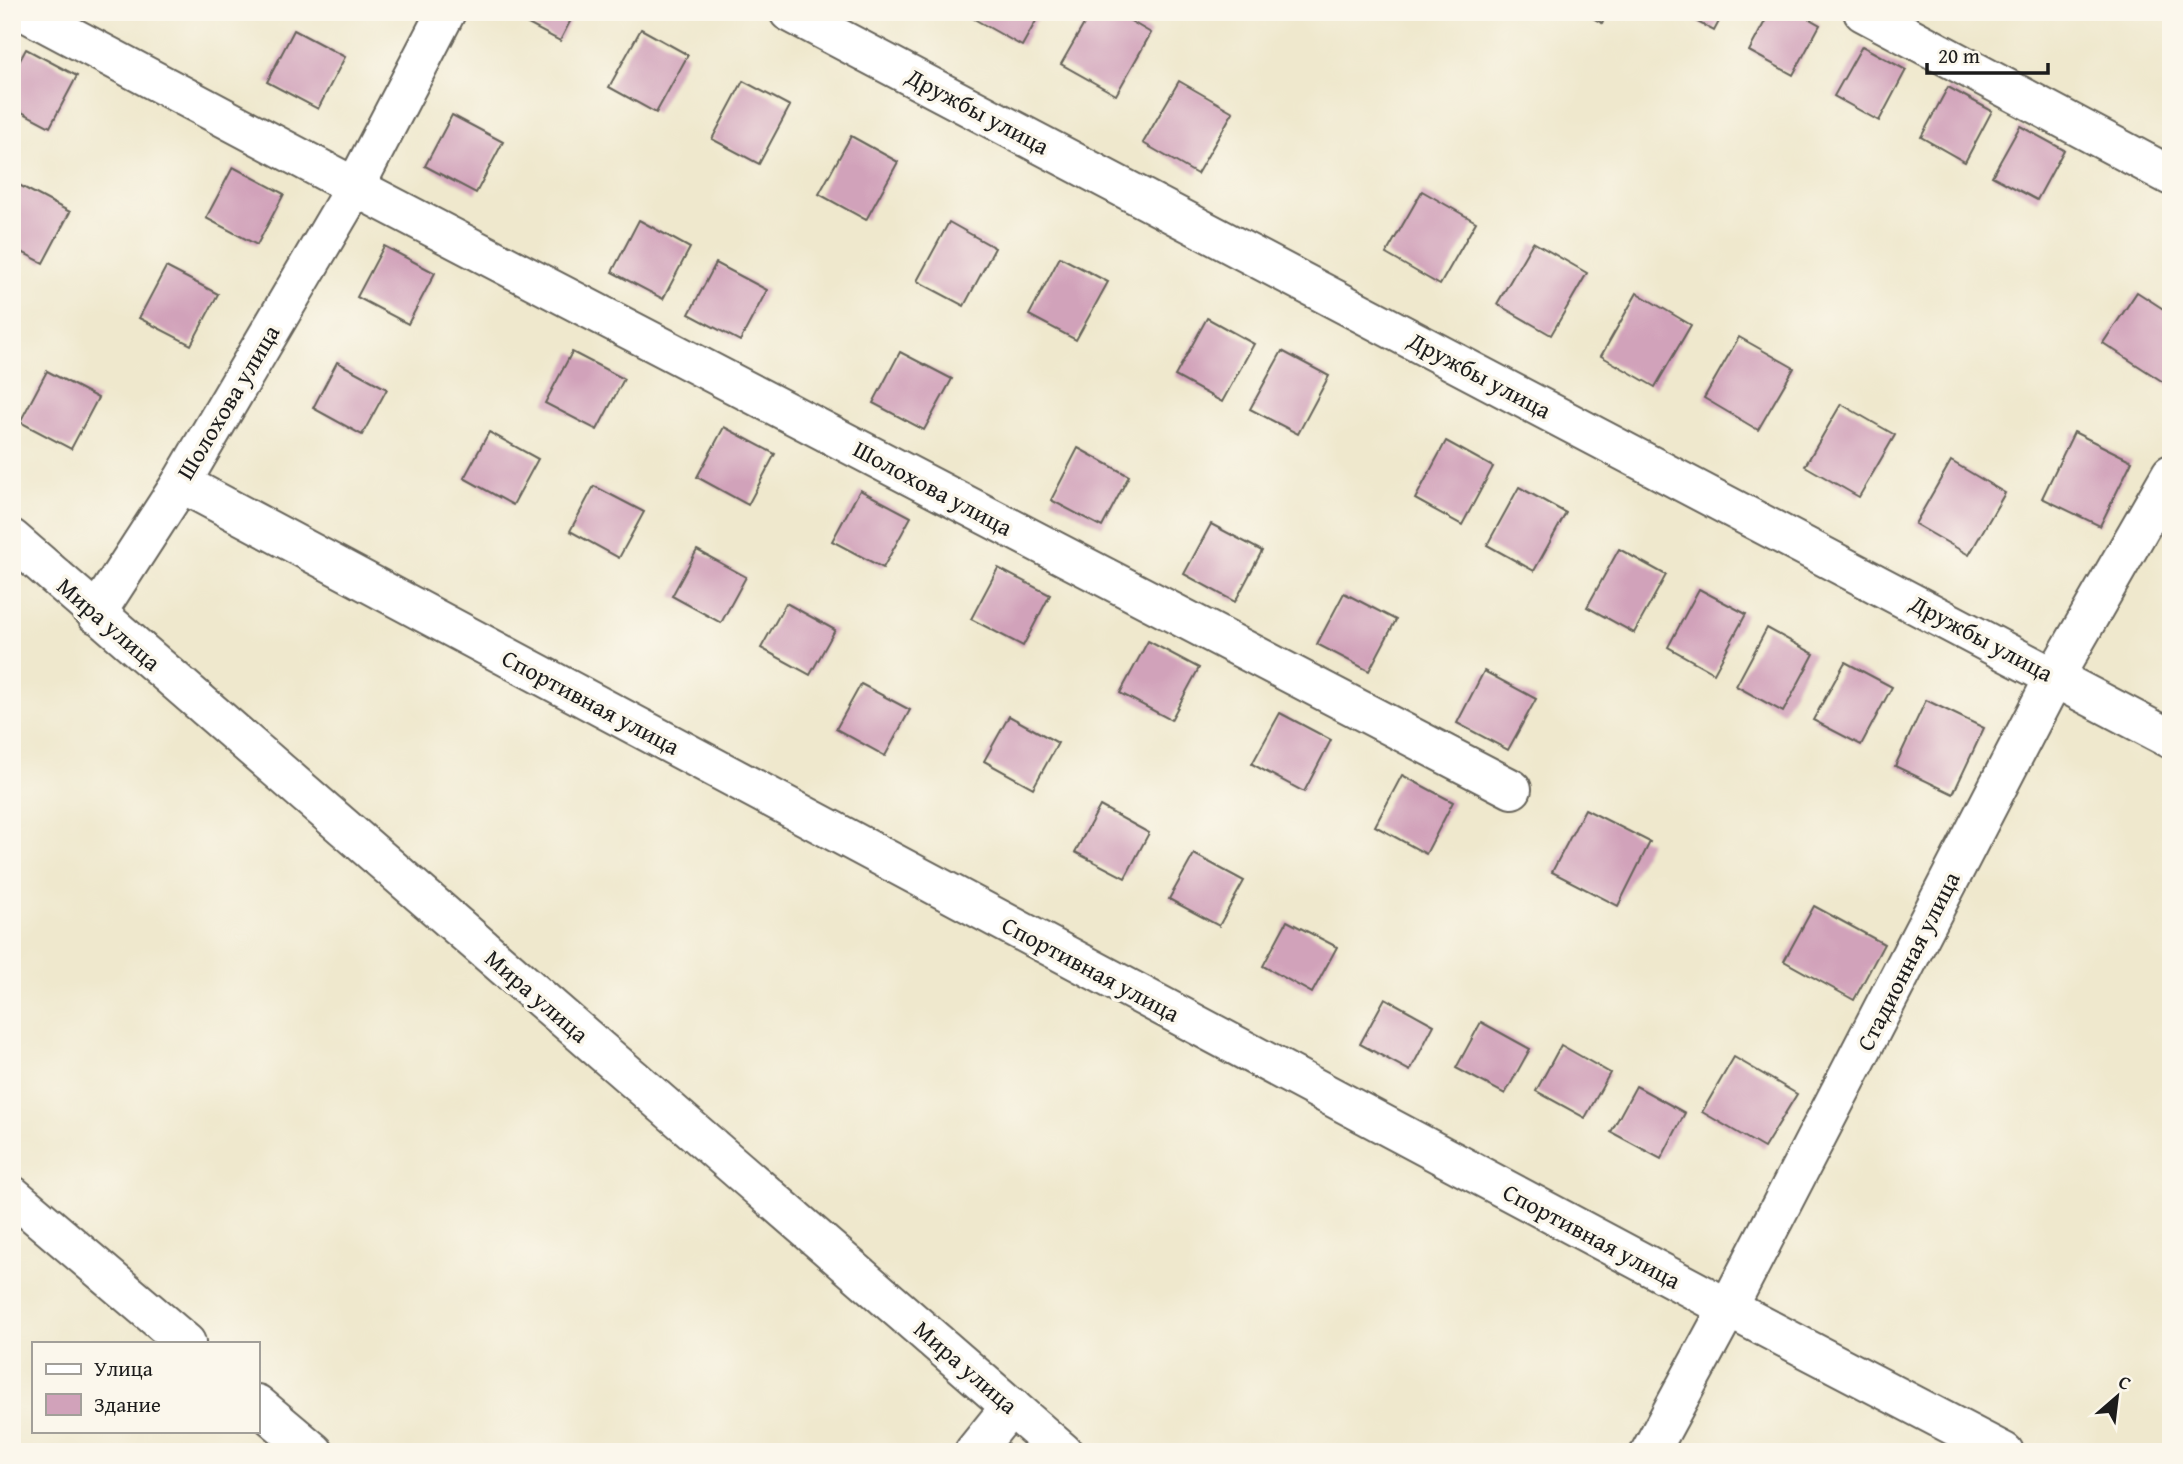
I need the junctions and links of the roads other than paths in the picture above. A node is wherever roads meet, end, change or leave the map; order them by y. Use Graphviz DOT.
graph roads {
  1 [pos="25,12"];
  2 [pos="446,12"];
  3 [pos="789,12"];
  4 [pos="1863,12"];
  5 [pos="2171,176"];
  6 [pos="355,187"];
  7 [pos="2171,474"];
  8 [pos="181,483"];
  9 [pos="12,539"];
  10 [pos="96,614"];
  11 [pos="2055,676"];
  12 [pos="2171,738"];
  13 [pos="1512,789"];
  14 [pos="12,1195"];
  15 [pos="1728,1308"];
  16 [pos="185,1342"];
  17 [pos="259,1406"];
  18 [pos="1011,1406"];
  19 [pos="314,1452"];
  20 [pos="974,1452"];
  21 [pos="1063,1452"];
  22 [pos="1650,1452"];
  23 [pos="2004,1452"];
  1 -- 6 [label="street, Шолохова улица"];
  2 -- 6 [label="street, Шолохова улица"];
  3 -- 11 [label="street, Дружбы улица"];
  4 -- 5 [label="street"];
  6 -- 8 [label="street, Шолохова улица"];
  6 -- 13 [label="street, Шолохова улица"];
  7 -- 11 [label="street, Стадионная улица"];
  8 -- 10 [label="street, Шолохова улица"];
  8 -- 15 [label="street, Спортивная улица"];
  9 -- 10 [label="street, Мира улица"];
  10 -- 18 [label="street, Мира улица"];
  11 -- 12 [label="street, Дружбы улица"];
  11 -- 15 [label="street, Стадионная улица"];
  14 -- 16 [label="street"];
  15 -- 22 [label="street, Стадионная улица"];
  15 -- 23 [label="street, Спортивная улица"];
  17 -- 19 [label="street"];
  18 -- 20 [label="street"];
  18 -- 21 [label="street, Мира улица"];
}
